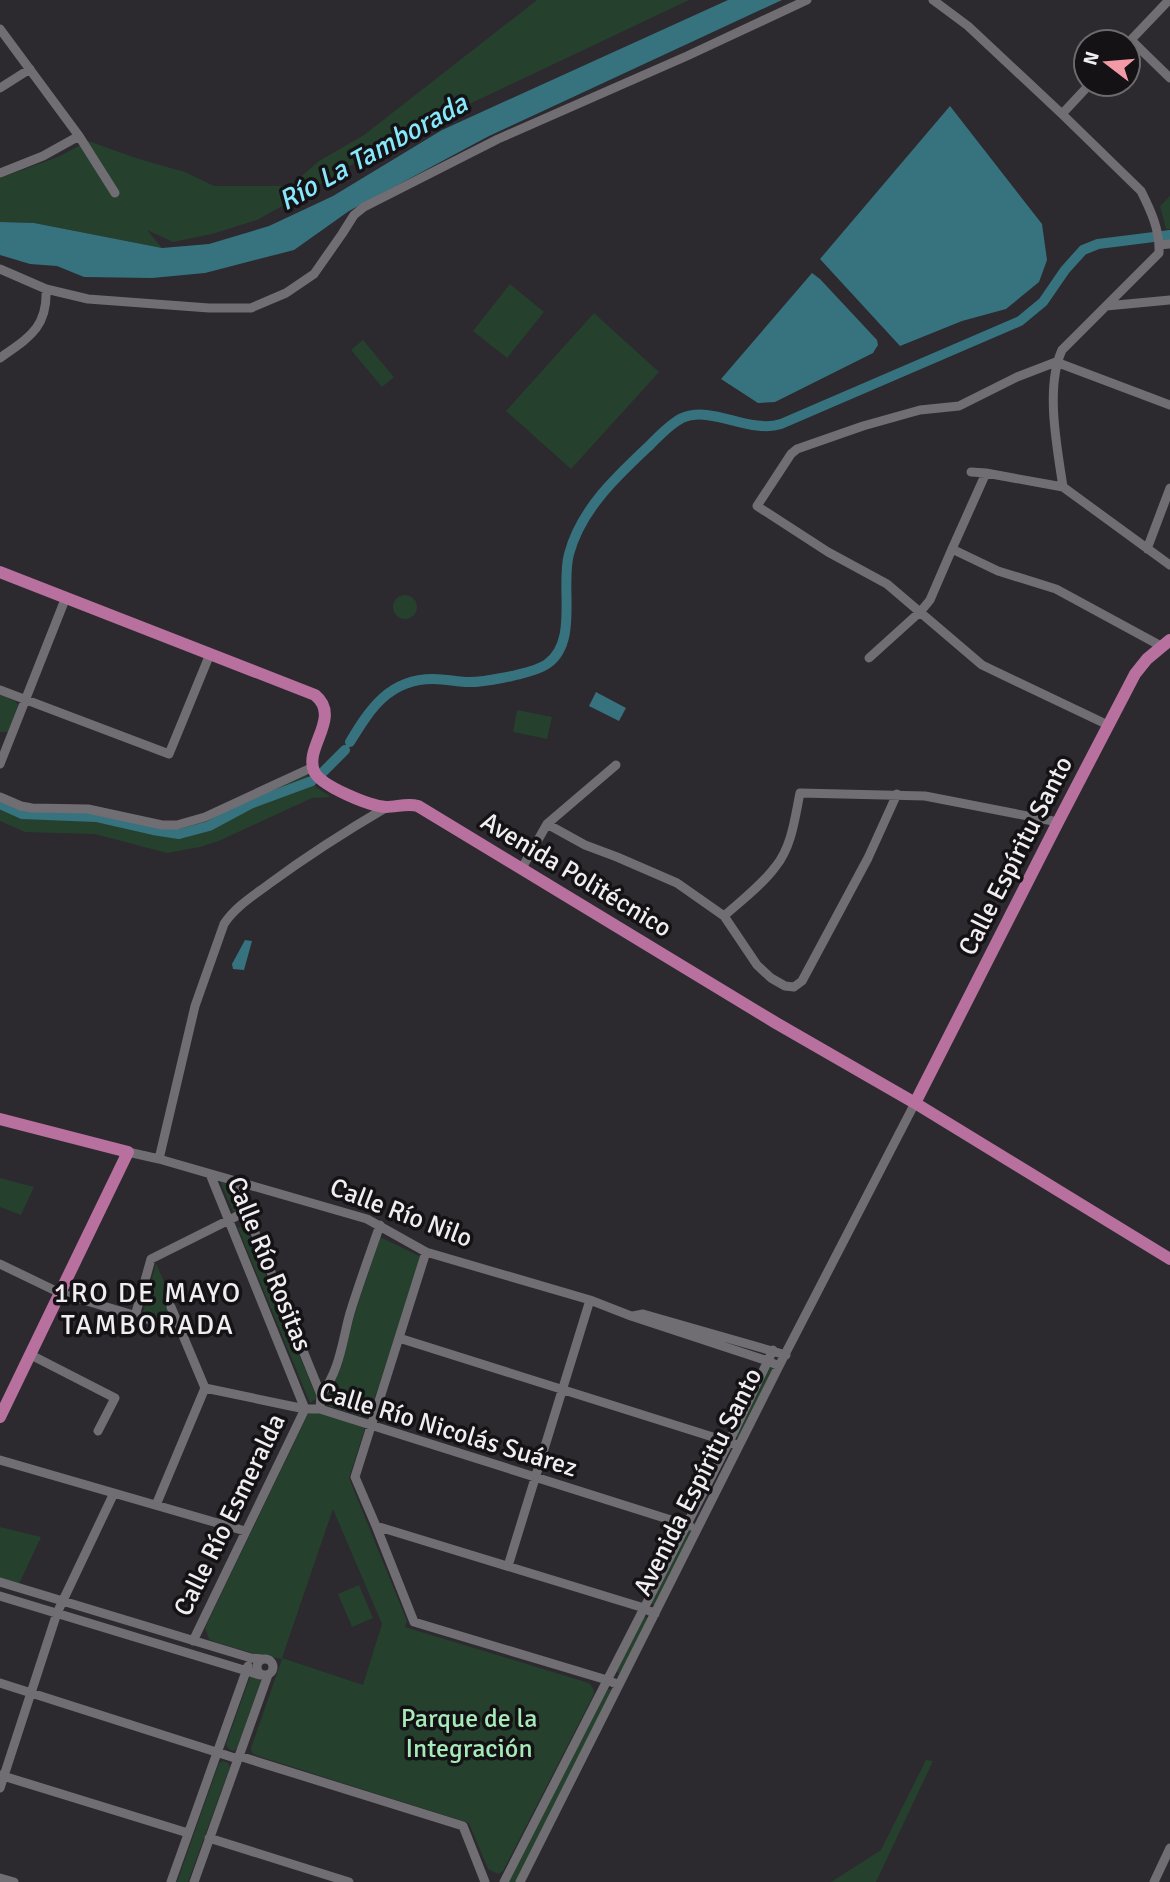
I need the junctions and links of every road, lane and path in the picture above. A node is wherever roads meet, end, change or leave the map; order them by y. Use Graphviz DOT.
graph roads {
  1 [pos="807,0"];
  2 [pos="933,0"];
  3 [pos="1170,0"];
  4 [pos="1142,28"];
  5 [pos="0,29"];
  6 [pos="1142,53"];
  7 [pos="30,69"];
  8 [pos="1170,78"];
  9 [pos="0,88"];
  10 [pos="1077,98"];
  11 [pos="1062,114"];
  12 [pos="79,136"];
  13 [pos="0,173"];
  14 [pos="115,193"];
  15 [pos="1159,239"];
  16 [pos="1170,244"];
  17 [pos="0,269"];
  18 [pos="46,289"];
  19 [pos="1170,300"];
  20 [pos="1105,306"];
  21 [pos="0,358"];
  22 [pos="1056,362"];
  23 [pos="1170,405"];
  24 [pos="971,472"];
  25 [pos="986,473"];
  26 [pos="1063,487"];
  27 [pos="1170,488"];
  28 [pos="951,548"];
  29 [pos="1147,550"];
  30 [pos="1170,565"];
  31 [pos="0,572"];
  32 [pos="66,597"];
  33 [pos="921,611"];
  34 [pos="1166,643"];
  35 [pos="209,654"];
  36 [pos="869,658"];
  37 [pos="0,690"];
  38 [pos="25,699"];
  39 [pos="1108,725"];
  40 [pos="5,737"];
  41 [pos="0,764"];
  42 [pos="616,765"];
  43 [pos="316,774"];
  44 [pos="897,794"];
  45 [pos="0,797"];
  46 [pos="387,807"];
  47 [pos="1058,822"];
  48 [pos="547,824"];
  49 [pos="522,868"];
  50 [pos="724,916"];
  51 [pos="915,1103"];
  52 [pos="0,1119"];
  53 [pos="128,1152"];
  54 [pos="159,1159"];
  55 [pos="210,1174"];
  56 [pos="234,1181"];
  57 [pos="247,1211"];
  58 [pos="228,1221"];
  59 [pos="380,1225"];
  60 [pos="426,1252"];
  61 [pos="1170,1259"];
  62 [pos="0,1264"];
  63 [pos="60,1293"];
  64 [pos="590,1300"];
  65 [pos="171,1307"];
  66 [pos="135,1316"];
  67 [pos="631,1316"];
  68 [pos="180,1329"];
  69 [pos="399,1338"];
  70 [pos="773,1350"];
  71 [pos="30,1355"];
  72 [pos="786,1355"];
  73 [pos="768,1361"];
  74 [pos="779,1366"];
  75 [pos="205,1388"];
  76 [pos="562,1389"];
  77 [pos="321,1395"];
  78 [pos="305,1409"];
  79 [pos="320,1409"];
  80 [pos="0,1417"];
  81 [pos="371,1425"];
  82 [pos="98,1431"];
  83 [pos="729,1442"];
  84 [pos="740,1446"];
  85 [pos="0,1460"];
  86 [pos="535,1476"];
  87 [pos="114,1493"];
  88 [pos="156,1505"];
  89 [pos="687,1524"];
  90 [pos="376,1526"];
  91 [pos="698,1528"];
  92 [pos="245,1531"];
  93 [pos="508,1566"];
  94 [pos="0,1582"];
  95 [pos="0,1596"];
  96 [pos="62,1601"];
  97 [pos="643,1608"];
  98 [pos="57,1613"];
  99 [pos="655,1614"];
  100 [pos="193,1641"];
  101 [pos="251,1658"];
  102 [pos="247,1670"];
  103 [pos="264,1675"];
  104 [pos="607,1680"];
  105 [pos="0,1683"];
  106 [pos="619,1685"];
  107 [pos="30,1692"];
  108 [pos="219,1753"];
  109 [pos="238,1758"];
  110 [pos="2,1776"];
  111 [pos="0,1788"];
  112 [pos="188,1833"];
  113 [pos="209,1838"];
  114 [pos="1170,1848"];
  115 [pos="0,1878"];
  116 [pos="14,1882"];
  117 [pos="171,1882"];
  118 [pos="194,1882"];
  119 [pos="349,1882"];
  120 [pos="485,1882"];
  121 [pos="504,1882"];
  122 [pos="520,1882"];
  123 [pos="1154,1882"];
  1 -- 18 [label="street"];
  2 -- 11 [label="street"];
  3 -- 4 [label="street"];
  5 -- 7 [label="street"];
  6 -- 8 [label="street"];
  7 -- 9 [label="street"];
  7 -- 12 [label="street"];
  10 -- 11 [label="street"];
  11 -- 15 [label="street"];
  12 -- 13 [label="street"];
  12 -- 14 [label="street"];
  15 -- 16 [label="street"];
  15 -- 20 [label="street"];
  17 -- 18 [label="street"];
  18 -- 21 [label="street"];
  19 -- 20 [label="street"];
  20 -- 22 [label="street"];
  22 -- 23 [label="street"];
  22 -- 26 [label="street"];
  22 -- 33 [label="street"];
  24 -- 25 [label="street"];
  25 -- 26 [label="street"];
  25 -- 28 [label="street"];
  26 -- 29 [label="street"];
  27 -- 29 [label="street"];
  28 -- 33 [label="street"];
  28 -- 34 [label="street"];
  29 -- 30 [label="street"];
  31 -- 32 [label="main road"];
  32 -- 35 [label="main road"];
  32 -- 38 [label="street"];
  33 -- 36 [label="street"];
  33 -- 39 [label="street"];
  34 -- 39 [label="main road, Calle Espíritu Santo"];
  35 -- 38 [label="street"];
  35 -- 43 [label="main road"];
  37 -- 38 [label="street"];
  38 -- 40 [label="street"];
  39 -- 47 [label="main road, Calle Espíritu Santo"];
  40 -- 41 [label="street"];
  42 -- 48 [label="street"];
  43 -- 45 [label="street"];
  43 -- 46 [label="main road, Avenida Politécnico"];
  44 -- 47 [label="street"];
  44 -- 50 [label="street"];
  44 -- 50 [label="street"];
  46 -- 49 [label="main road, Avenida Politécnico"];
  46 -- 54 [label="street"];
  47 -- 51 [label="main road, Calle Espíritu Santo"];
  48 -- 49 [label="street"];
  48 -- 50 [label="street"];
  49 -- 51 [label="main road, Avenida Politécnico"];
  51 -- 61 [label="main road, Avenida Politécnico"];
  51 -- 72 [label="street, Avenida Espíritu Santo"];
  52 -- 53 [label="main road, Calle Río Nilo"];
  53 -- 54 [label="street, Calle Río Nilo"];
  53 -- 63 [label="main road"];
  54 -- 55 [label="street, Calle Río Nilo"];
  55 -- 56 [label="street, Calle Río Nilo"];
  55 -- 58 [label="street, Calle Río Rositas"];
  56 -- 57 [label="street, Calle Río Rositas"];
  56 -- 59 [label="street, Calle Río Nilo"];
  57 -- 58 [label="street"];
  57 -- 77 [label="street, Calle Río Rositas"];
  58 -- 66 [label="street"];
  58 -- 78 [label="street, Calle Río Rositas"];
  59 -- 60 [label="street, Calle Río Nilo"];
  59 -- 77 [label="street"];
  60 -- 64 [label="street, Calle Río Nilo"];
  60 -- 69 [label="street"];
  62 -- 63 [label="street"];
  63 -- 66 [label="street"];
  63 -- 71 [label="main road"];
  64 -- 67 [label="street, Calle Río Nilo"];
  64 -- 76 [label="street"];
  65 -- 68 [label="street"];
  66 -- 68 [label="street"];
  67 -- 70 [label="street"];
  67 -- 73 [label="street, Calle Río Nilo"];
  68 -- 75 [label="street"];
  69 -- 76 [label="street"];
  69 -- 81 [label="street"];
  70 -- 72 [label="street"];
  70 -- 73 [label="street, Avenida Espíritu Santo"];
  71 -- 80 [label="main road"];
  71 -- 82 [label="street"];
  72 -- 74 [label="street, Avenida Espíritu Santo"];
  73 -- 74 [label="street, Calle Río Nilo"];
  73 -- 83 [label="street, Avenida Espíritu Santo"];
  74 -- 84 [label="street, Avenida Espíritu Santo"];
  75 -- 78 [label="street, Calle Río Nicolás Suárez"];
  75 -- 88 [label="street"];
  76 -- 83 [label="street"];
  76 -- 86 [label="street"];
  77 -- 79 [label="street, Calle Río Rositas"];
  78 -- 79 [label="street, Calle Río Nicolás Suárez"];
  78 -- 92 [label="street, Calle Río Esmeralda"];
  79 -- 81 [label="street, Calle Río Nicolás Suárez"];
  81 -- 86 [label="street, Calle Río Nicolás Suárez"];
  81 -- 90 [label="street"];
  83 -- 84 [label="street"];
  83 -- 89 [label="street, Avenida Espíritu Santo"];
  84 -- 91 [label="street, Avenida Espíritu Santo"];
  85 -- 87 [label="street"];
  86 -- 89 [label="street, Calle Río Nicolás Suárez"];
  86 -- 93 [label="street"];
  87 -- 88 [label="street"];
  87 -- 96 [label="street"];
  88 -- 92 [label="street"];
  89 -- 91 [label="street, Calle Río Nicolás Suárez"];
  89 -- 97 [label="street, Avenida Espíritu Santo"];
  90 -- 93 [label="street"];
  90 -- 104 [label="street"];
  91 -- 99 [label="street, Avenida Espíritu Santo"];
  92 -- 100 [label="street, Calle Río Esmeralda"];
  93 -- 97 [label="street"];
  94 -- 96 [label="street"];
  95 -- 98 [label="street"];
  96 -- 98 [label="street"];
  96 -- 100 [label="street"];
  97 -- 99 [label="street"];
  97 -- 104 [label="street, Avenida Espíritu Santo"];
  98 -- 102 [label="street"];
  98 -- 107 [label="street"];
  99 -- 106 [label="street, Avenida Espíritu Santo"];
  100 -- 101 [label="street"];
  101 -- 102 [label="street"];
  101 -- 103 [label="street"];
  102 -- 103 [label="street"];
  102 -- 108 [label="street"];
  103 -- 109 [label="street"];
  104 -- 106 [label="street"];
  104 -- 121 [label="street, Avenida Espíritu Santo"];
  105 -- 107 [label="street"];
  106 -- 122 [label="street, Avenida Espíritu Santo"];
  107 -- 108 [label="street"];
  107 -- 110 [label="street"];
  108 -- 109 [label="street"];
  108 -- 112 [label="street"];
  109 -- 113 [label="street"];
  109 -- 120 [label="street"];
  110 -- 111 [label="street"];
  110 -- 112 [label="street"];
  112 -- 117 [label="street"];
  113 -- 118 [label="street"];
  113 -- 119 [label="street"];
  114 -- 123 [label="street"];
  115 -- 116 [label="street"];
}
